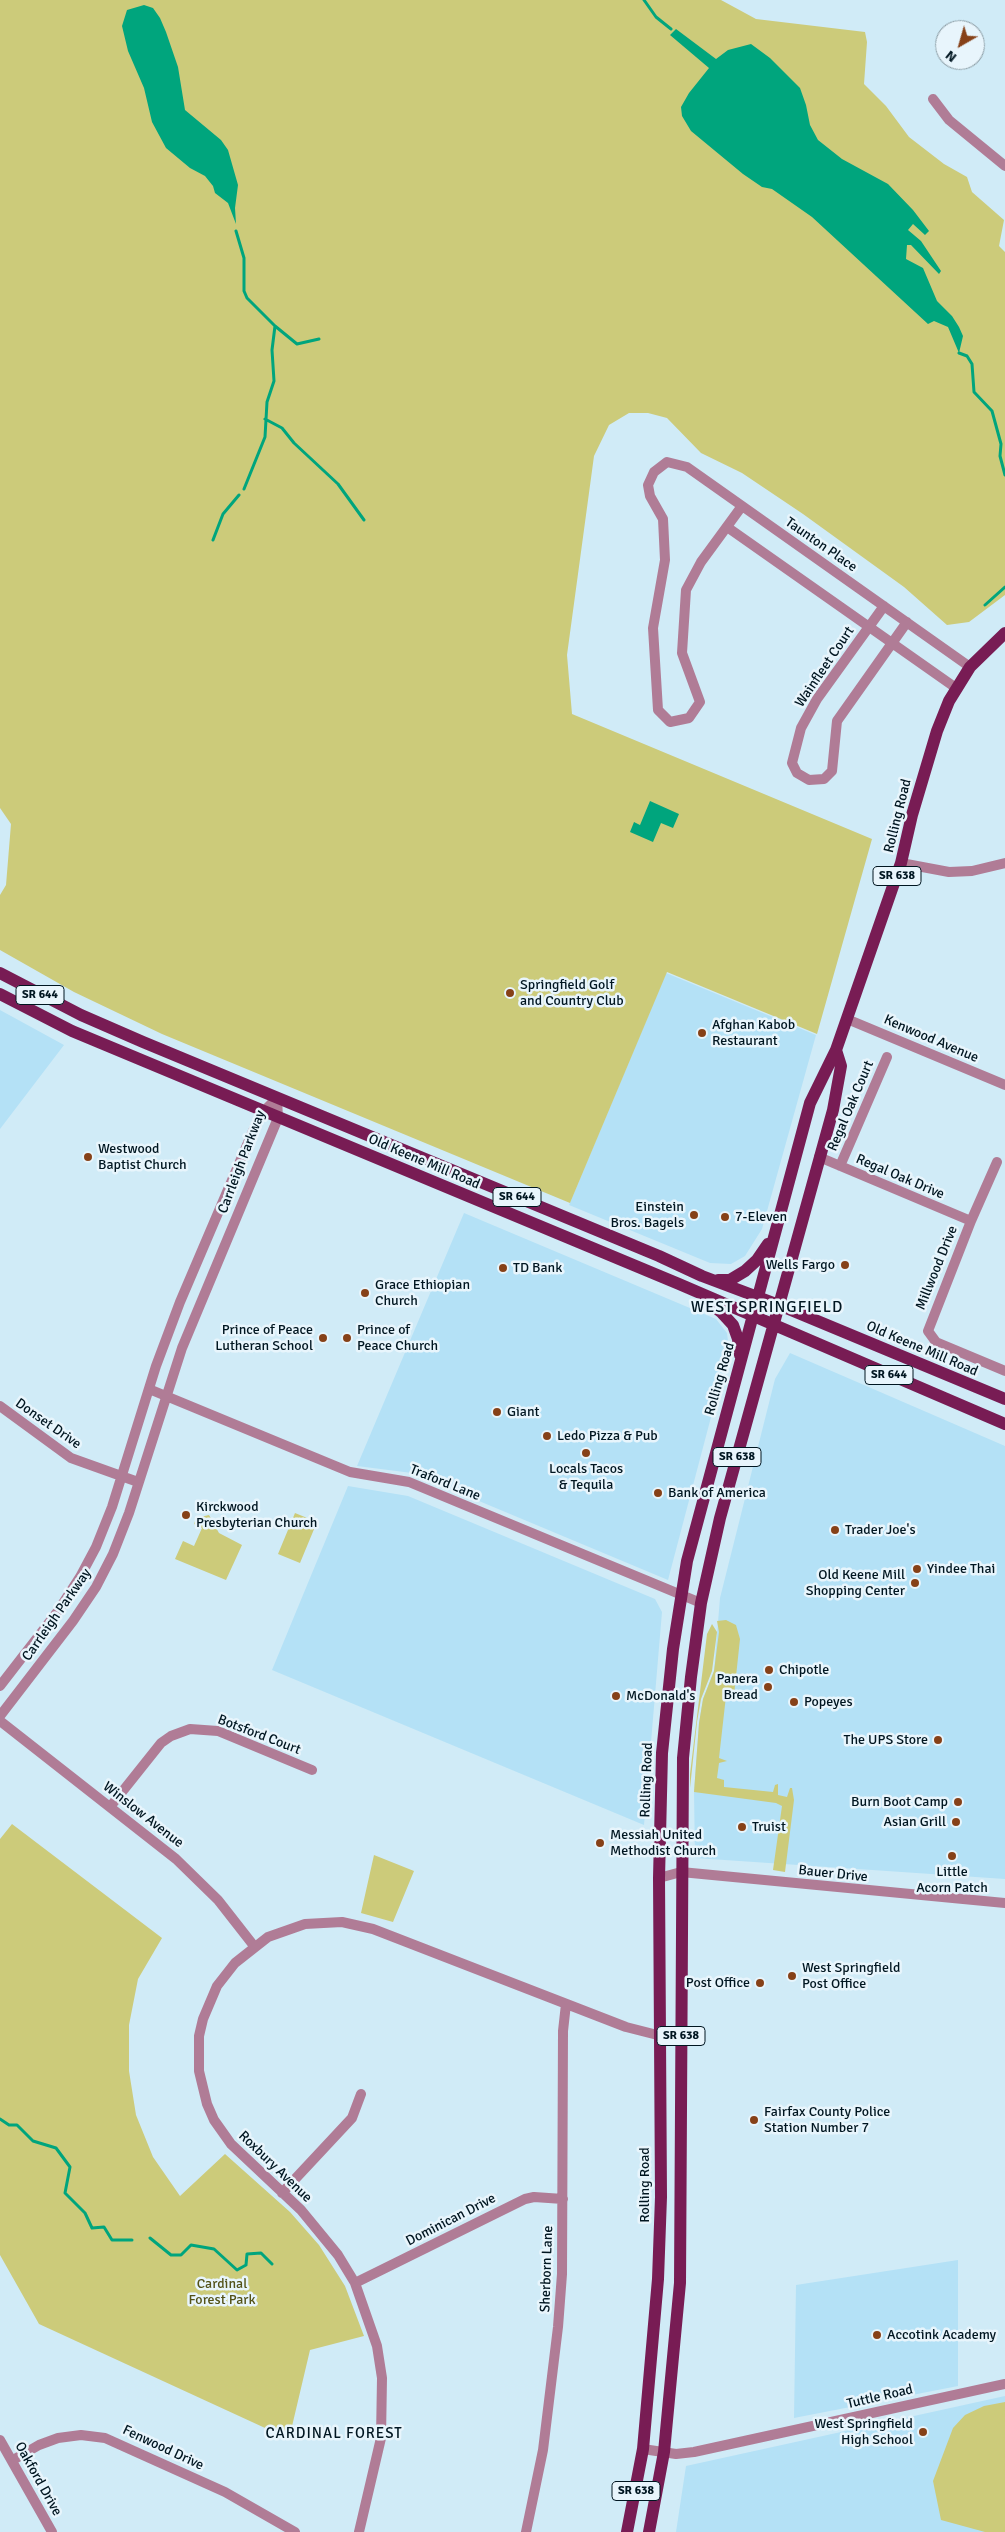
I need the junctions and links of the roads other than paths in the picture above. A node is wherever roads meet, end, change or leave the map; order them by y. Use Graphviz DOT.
graph roads {
  1 [pos="933,99"];
  2 [pos="1005,166"];
  3 [pos="742,506"];
  4 [pos="727,527"];
  5 [pos="884,606"];
  6 [pos="907,622"];
  7 [pos="868,628"];
  8 [pos="1005,633"];
  9 [pos="891,643"];
  10 [pos="970,667"];
  11 [pos="956,688"];
  12 [pos="901,863"];
  13 [pos="1005,863"];
  14 [pos="0,973"];
  15 [pos="0,994"];
  16 [pos="847,1019"];
  17 [pos="836,1050"];
  18 [pos="888,1057"];
  19 [pos="1005,1085"];
  20 [pos="277,1098"];
  21 [pos="263,1112"];
  22 [pos="278,1118"];
  23 [pos="819,1157"];
  24 [pos="997,1162"];
  25 [pos="840,1166"];
  26 [pos="971,1222"];
  27 [pos="775,1234"];
  28 [pos="702,1276"];
  29 [pos="690,1289"];
  30 [pos="757,1297"];
  31 [pos="779,1305"];
  32 [pos="753,1316"];
  33 [pos="773,1324"];
  34 [pos="741,1362"];
  35 [pos="1005,1371"];
  36 [pos="149,1389"];
  37 [pos="166,1395"];
  38 [pos="1005,1399"];
  39 [pos="0,1406"];
  40 [pos="1005,1424"];
  41 [pos="121,1476"];
  42 [pos="138,1482"];
  43 [pos="681,1596"];
  44 [pos="701,1603"];
  45 [pos="0,1686"];
  46 [pos="0,1716"];
  47 [pos="0,1720"];
  48 [pos="312,1770"];
  49 [pos="110,1807"];
  50 [pos="681,1872"];
  51 [pos="659,1878"];
  52 [pos="1005,1903"];
  53 [pos="254,1946"];
  54 [pos="566,2004"];
  55 [pos="660,2036"];
  56 [pos="681,2041"];
  57 [pos="361,2094"];
  58 [pos="282,2193"];
  59 [pos="563,2199"];
  60 [pos="355,2284"];
  61 [pos="1005,2384"];
  62 [pos="0,2440"];
  63 [pos="643,2450"];
  64 [pos="664,2452"];
  65 [pos="13,2460"];
  66 [pos="52,2532"];
  67 [pos="296,2532"];
  68 [pos="359,2532"];
  69 [pos="526,2532"];
  70 [pos="628,2532"];
  71 [pos="649,2532"];
  1 -- 2 [label="street"];
  3 -- 4 [label="street"];
  3 -- 4 [label="street, Taunton Place"];
  3 -- 5 [label="street, Taunton Place"];
  4 -- 7 [label="street"];
  5 -- 6 [label="street, Taunton Place"];
  5 -- 7 [label="street, Wainfleet Court"];
  6 -- 9 [label="street, Wainfleet Court"];
  6 -- 10 [label="street, Taunton Place"];
  7 -- 9 [label="street"];
  7 -- 9 [label="street, Wainfleet Court"];
  8 -- 10 [label="main road, Rolling Road / SR 638"];
  9 -- 11 [label="street"];
  10 -- 11 [label="main road, Rolling Road / SR 638"];
  11 -- 12 [label="main road, Rolling Road / SR 638"];
  12 -- 13 [label="street"];
  12 -- 16 [label="main road, Rolling Road / SR 638"];
  14 -- 20 [label="main road, Old Keene Mill Road / SR 644"];
  15 -- 21 [label="main road, Old Keene Mill Road / SR 644"];
  16 -- 17 [label="main road, Rolling Road / SR 638"];
  16 -- 19 [label="street, Kenwood Avenue"];
  17 -- 23 [label="main road, Rolling Road / SR 638"];
  17 -- 27 [label="main road, Rolling Road / SR 638"];
  18 -- 25 [label="street, Regal Oak Court"];
  20 -- 21 [label="street, Carrleigh Parkway"];
  20 -- 22 [label="street, Carrleigh Parkway"];
  20 -- 28 [label="main road, Old Keene Mill Road / SR 644"];
  21 -- 22 [label="main road, Old Keene Mill Road / SR 644"];
  21 -- 36 [label="street, Carrleigh Parkway"];
  22 -- 29 [label="main road, Old Keene Mill Road / SR 644"];
  22 -- 37 [label="street, Carrleigh Parkway"];
  23 -- 25 [label="street, Regal Oak Drive"];
  23 -- 31 [label="main road, Rolling Road / SR 638"];
  24 -- 26 [label="street, Millwood Drive"];
  25 -- 26 [label="street, Regal Oak Drive"];
  26 -- 35 [label="street, Millwood Drive"];
  27 -- 28 [label="main road"];
  27 -- 30 [label="main road, Rolling Road / SR 638"];
  28 -- 30 [label="main road, Old Keene Mill Road / SR 644"];
  29 -- 32 [label="main road, Old Keene Mill Road / SR 644"];
  29 -- 34 [label="main road"];
  30 -- 31 [label="main road, Old Keene Mill Road / SR 644"];
  30 -- 32 [label="main road, Rolling Road / SR 638"];
  31 -- 33 [label="main road, Rolling Road / SR 638"];
  31 -- 38 [label="main road, Old Keene Mill Road / SR 644"];
  32 -- 33 [label="main road, Old Keene Mill Road / SR 644"];
  32 -- 34 [label="main road, Rolling Road / SR 638"];
  33 -- 40 [label="main road, Old Keene Mill Road / SR 644"];
  33 -- 44 [label="main road, Rolling Road / SR 638"];
  34 -- 43 [label="main road, Rolling Road / SR 638"];
  36 -- 37 [label="street, Traford Lane"];
  36 -- 41 [label="street, Carrleigh Parkway"];
  37 -- 42 [label="street, Carrleigh Parkway"];
  37 -- 43 [label="street, Traford Lane"];
  39 -- 41 [label="street, Donset Drive"];
  41 -- 42 [label="street, Donset Drive"];
  41 -- 45 [label="street, Carrleigh Parkway"];
  42 -- 46 [label="street, Carrleigh Parkway"];
  43 -- 44 [label="street, Traford Lane"];
  43 -- 51 [label="main road, Rolling Road / SR 638"];
  44 -- 50 [label="main road, Rolling Road / SR 638"];
  47 -- 49 [label="street, Winslow Avenue"];
  48 -- 49 [label="street, Botsford Court"];
  49 -- 53 [label="street, Winslow Avenue"];
  50 -- 51 [label="street, Bauer Drive"];
  50 -- 52 [label="street, Bauer Drive"];
  50 -- 56 [label="main road, Rolling Road / SR 638"];
  51 -- 55 [label="main road, Rolling Road / SR 638"];
  53 -- 54 [label="street, Roxbury Avenue"];
  53 -- 58 [label="street, Roxbury Avenue"];
  54 -- 55 [label="street, Roxbury Avenue"];
  54 -- 59 [label="street, Sherborn Lane"];
  55 -- 56 [label="street, Roxbury Avenue"];
  55 -- 63 [label="main road, Rolling Road / SR 638"];
  56 -- 64 [label="main road, Rolling Road / SR 638"];
  57 -- 58 [label="street"];
  58 -- 60 [label="street, Roxbury Avenue"];
  59 -- 60 [label="street, Dominican Drive"];
  59 -- 69 [label="street, Sherborn Lane"];
  60 -- 68 [label="street, Roxbury Avenue"];
  61 -- 64 [label="street, Tuttle Road"];
  62 -- 65 [label="street, Oakford Drive"];
  63 -- 64 [label="street, Tuttle Road"];
  63 -- 70 [label="main road, Rolling Road / SR 638"];
  64 -- 71 [label="main road, Rolling Road / SR 638"];
  65 -- 66 [label="street, Oakford Drive"];
  65 -- 67 [label="street, Fenwood Drive"];
}
